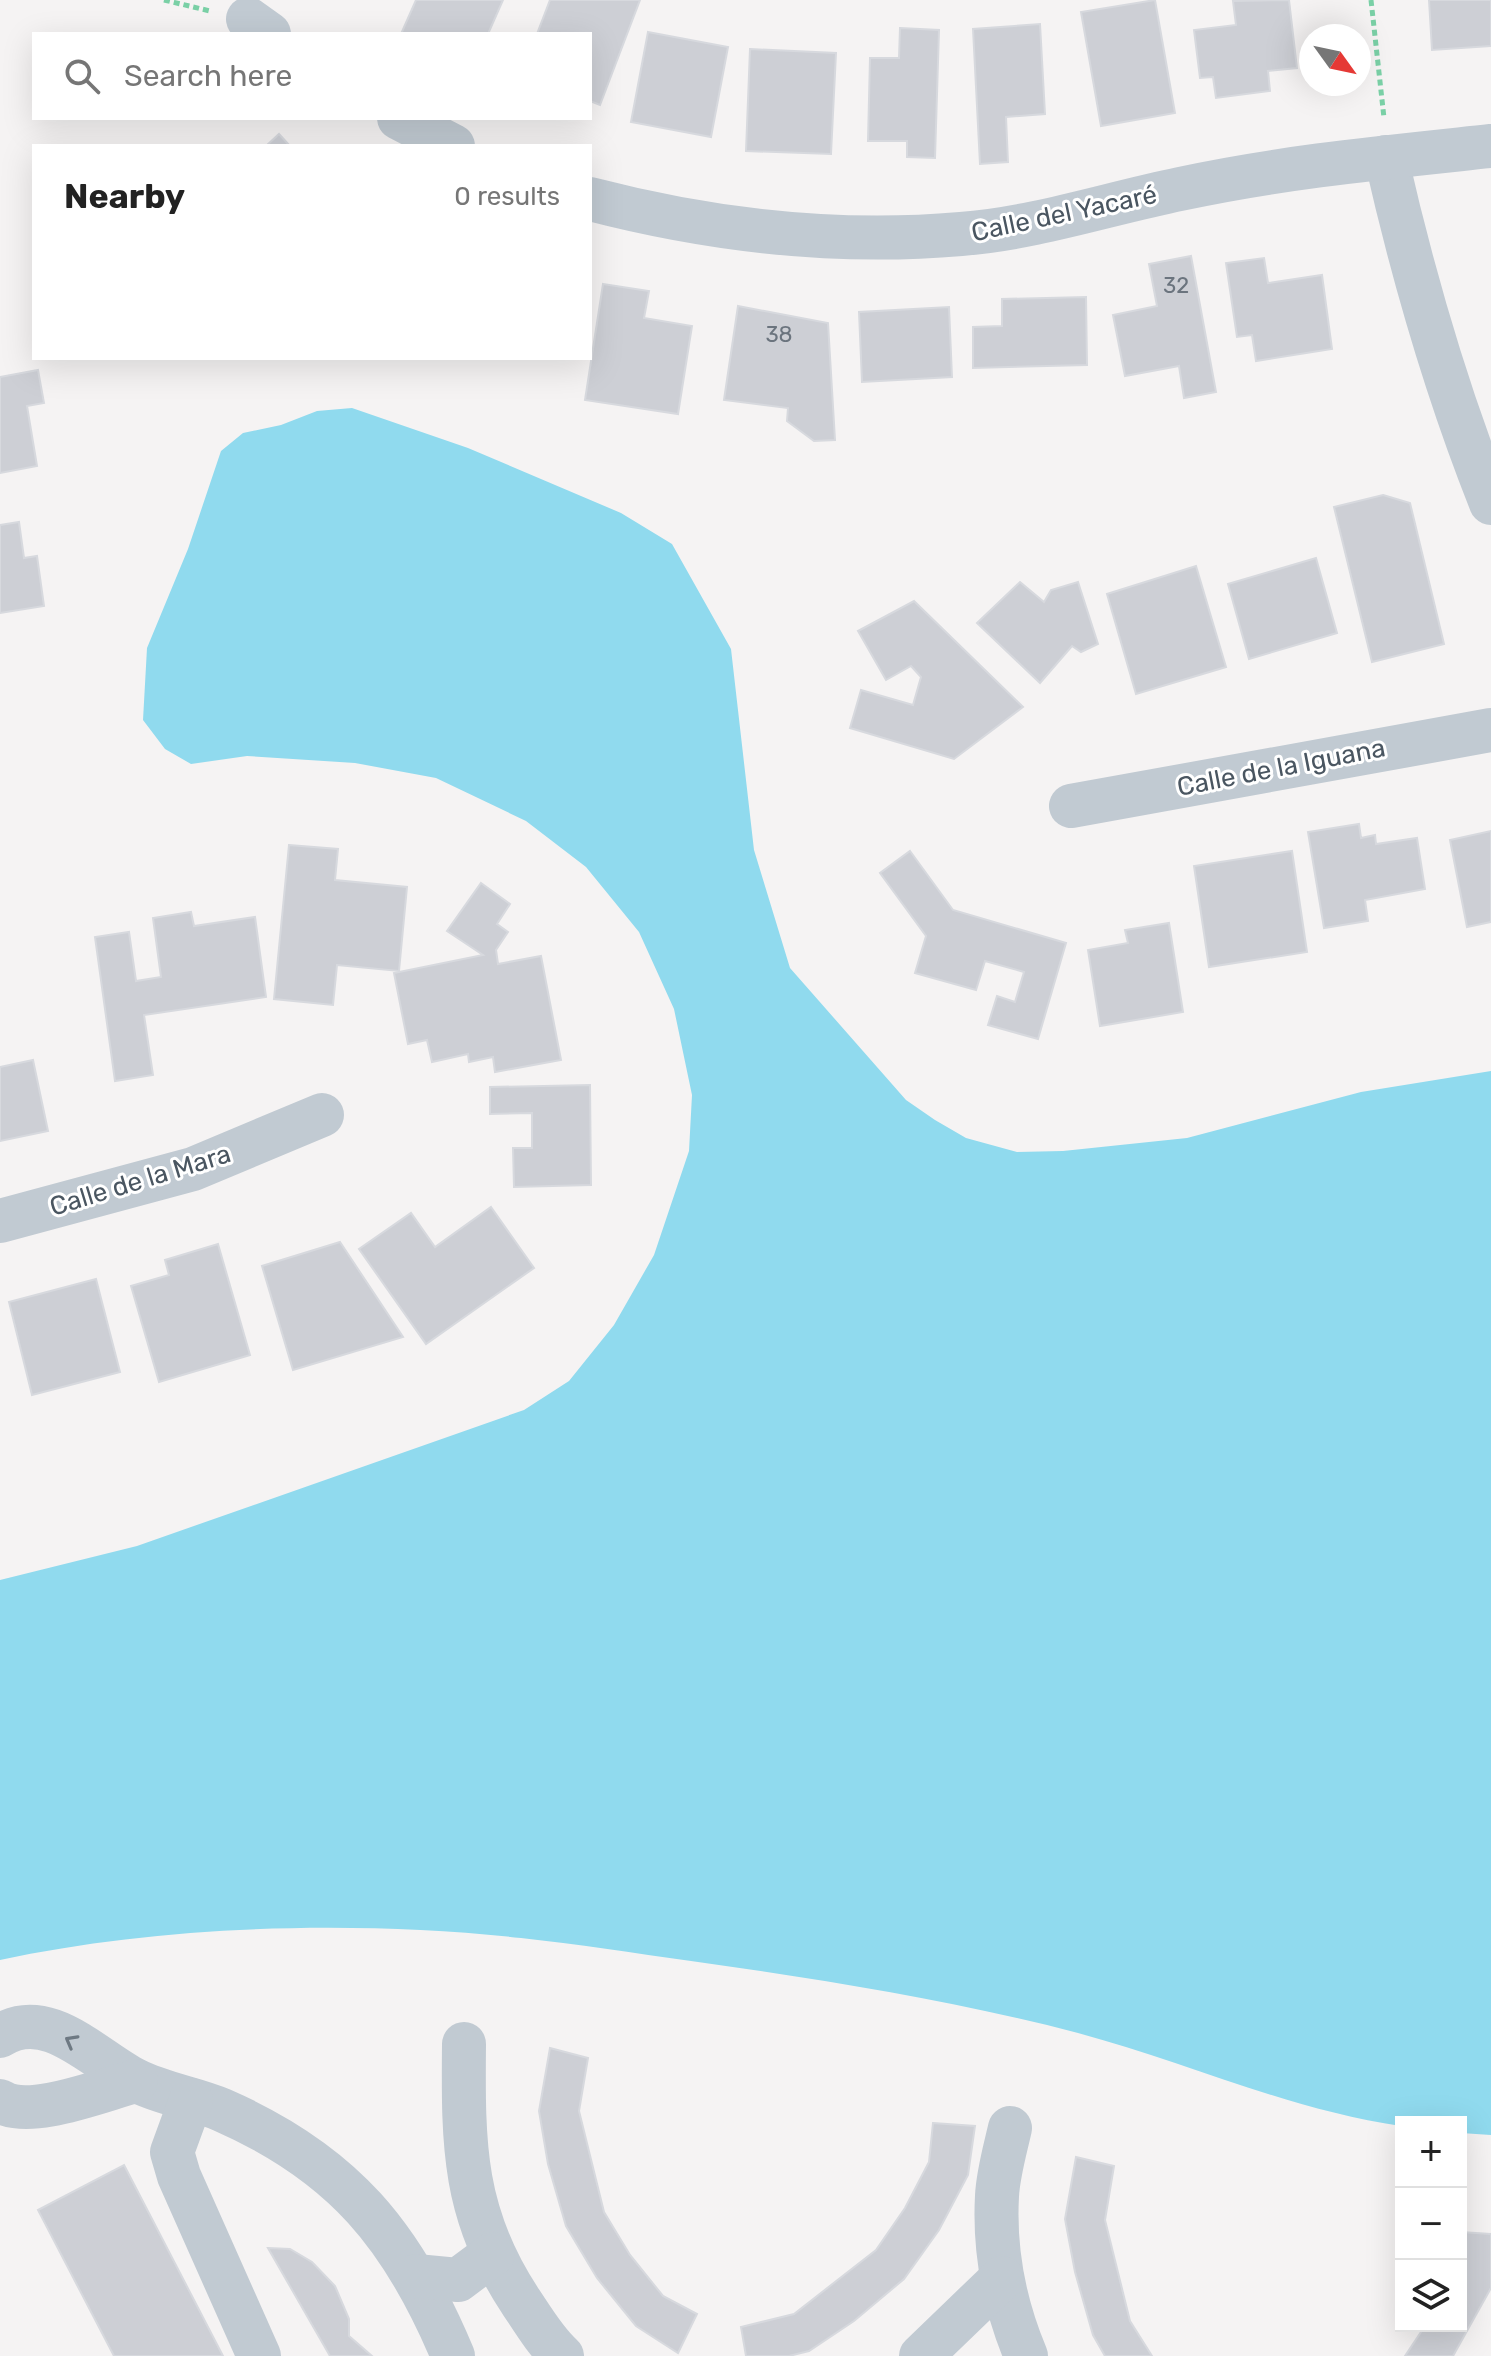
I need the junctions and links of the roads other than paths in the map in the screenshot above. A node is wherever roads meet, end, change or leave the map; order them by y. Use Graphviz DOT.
graph roads {
  1 [pos="403,120"];
  2 [pos="449,144"];
  3 [pos="1491,146"];
  4 [pos="1386,157"];
  5 [pos="592,200"];
  6 [pos="1491,503"];
  7 [pos="1491,730"];
  8 [pos="1071,806"];
  9 [pos="322,1115"];
  10 [pos="0,1221"];
  11 [pos="0,2036"];
  12 [pos="464,2044"];
  13 [pos="136,2081"];
  14 [pos="191,2100"];
  15 [pos="0,2101"];
  16 [pos="1010,2128"];
  17 [pos="493,2254"];
  18 [pos="416,2276"];
  19 [pos="1002,2278"];
  20 [pos="259,2356"];
  21 [pos="453,2356"];
  22 [pos="562,2356"];
  23 [pos="921,2356"];
  24 [pos="1026,2356"];
  1 -- 2 [label="street"];
  3 -- 4 [label="street, Calle del Yacaré"];
  4 -- 5 [label="street, Calle del Yacaré"];
  4 -- 6 [label="street"];
  7 -- 8 [label="street, Calle de la Iguana"];
  9 -- 10 [label="street, Calle de la Mara"];
  13 -- 11 [label="street, one-way"];
  12 -- 17 [label="street"];
  13 -- 14 [label="street"];
  13 -- 15 [label="street"];
  14 -- 18 [label="street"];
  14 -- 20 [label="street"];
  16 -- 19 [label="street"];
  17 -- 18 [label="street"];
  17 -- 22 [label="street"];
  18 -- 21 [label="street"];
  19 -- 23 [label="street"];
  19 -- 24 [label="street"];
}
